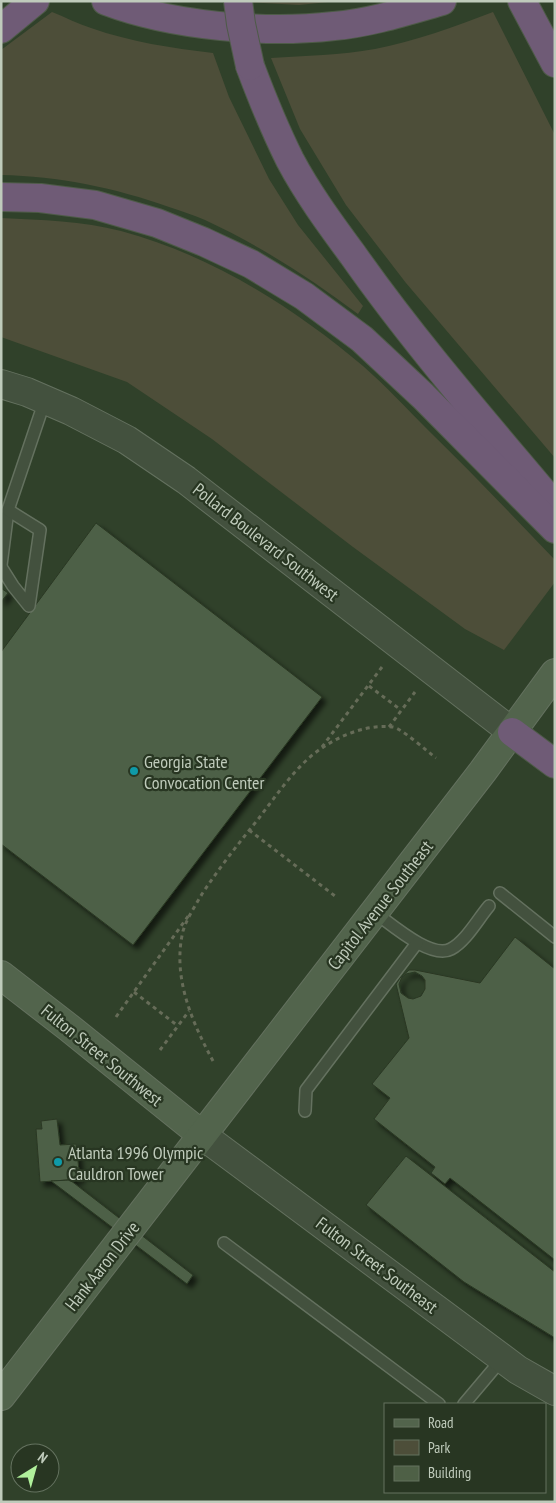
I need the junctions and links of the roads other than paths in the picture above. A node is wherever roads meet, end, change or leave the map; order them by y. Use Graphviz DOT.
graph roads {
  1 [pos="106,1"];
  2 [pos="238,1"];
  3 [pos="442,1"];
  4 [pos="522,1"];
  5 [pos="30,6"];
  6 [pos="1,29"];
  7 [pos="555,62"];
  8 [pos="1,197"];
  9 [pos="1,384"];
  10 [pos="45,400"];
  11 [pos="555,507"];
  12 [pos="8,510"];
  13 [pos="555,529"];
  14 [pos="1,566"];
  15 [pos="555,672"];
  16 [pos="512,732"];
  17 [pos="555,764"];
  18 [pos="500,893"];
  19 [pos="489,906"];
  20 [pos="374,912"];
  21 [pos="555,937"];
  22 [pos="417,943"];
  23 [pos="1,975"];
  24 [pos="305,1111"];
  25 [pos="202,1135"];
  26 [pos="224,1243"];
  27 [pos="502,1358"];
  28 [pos="555,1391"];
  29 [pos="1,1396"];
  30 [pos="438,1403"];
  31 [pos="465,1403"];
  1 -- 3 [label="highway"];
  2 -- 11 [label="highway, bridge"];
  4 -- 7 [label="highway"];
  5 -- 6 [label="highway"];
  8 -- 13 [label="highway"];
  9 -- 10 [label="street, Pollard Boulevard Southwest"];
  10 -- 12 [label="lane"];
  10 -- 16 [label="street, Pollard Boulevard Southwest"];
  12 -- 14 [label="lane"];
  12 -- 14 [label="lane"];
  15 -- 16 [label="main road, Capitol Avenue Southeast"];
  16 -- 17 [label="highway"];
  16 -- 20 [label="main road, Capitol Avenue Southeast"];
  18 -- 21 [label="lane"];
  19 -- 22 [label="lane"];
  20 -- 22 [label="lane"];
  20 -- 25 [label="main road, Capitol Avenue Southeast"];
  22 -- 24 [label="lane"];
  23 -- 25 [label="main road, Fulton Street Southwest"];
  25 -- 27 [label="street, Fulton Street Southeast"];
  25 -- 29 [label="main road, Hank Aaron Drive"];
  26 -- 30 [label="lane"];
  27 -- 28 [label="street, Fulton Street Southeast"];
  27 -- 31 [label="lane"];
}
